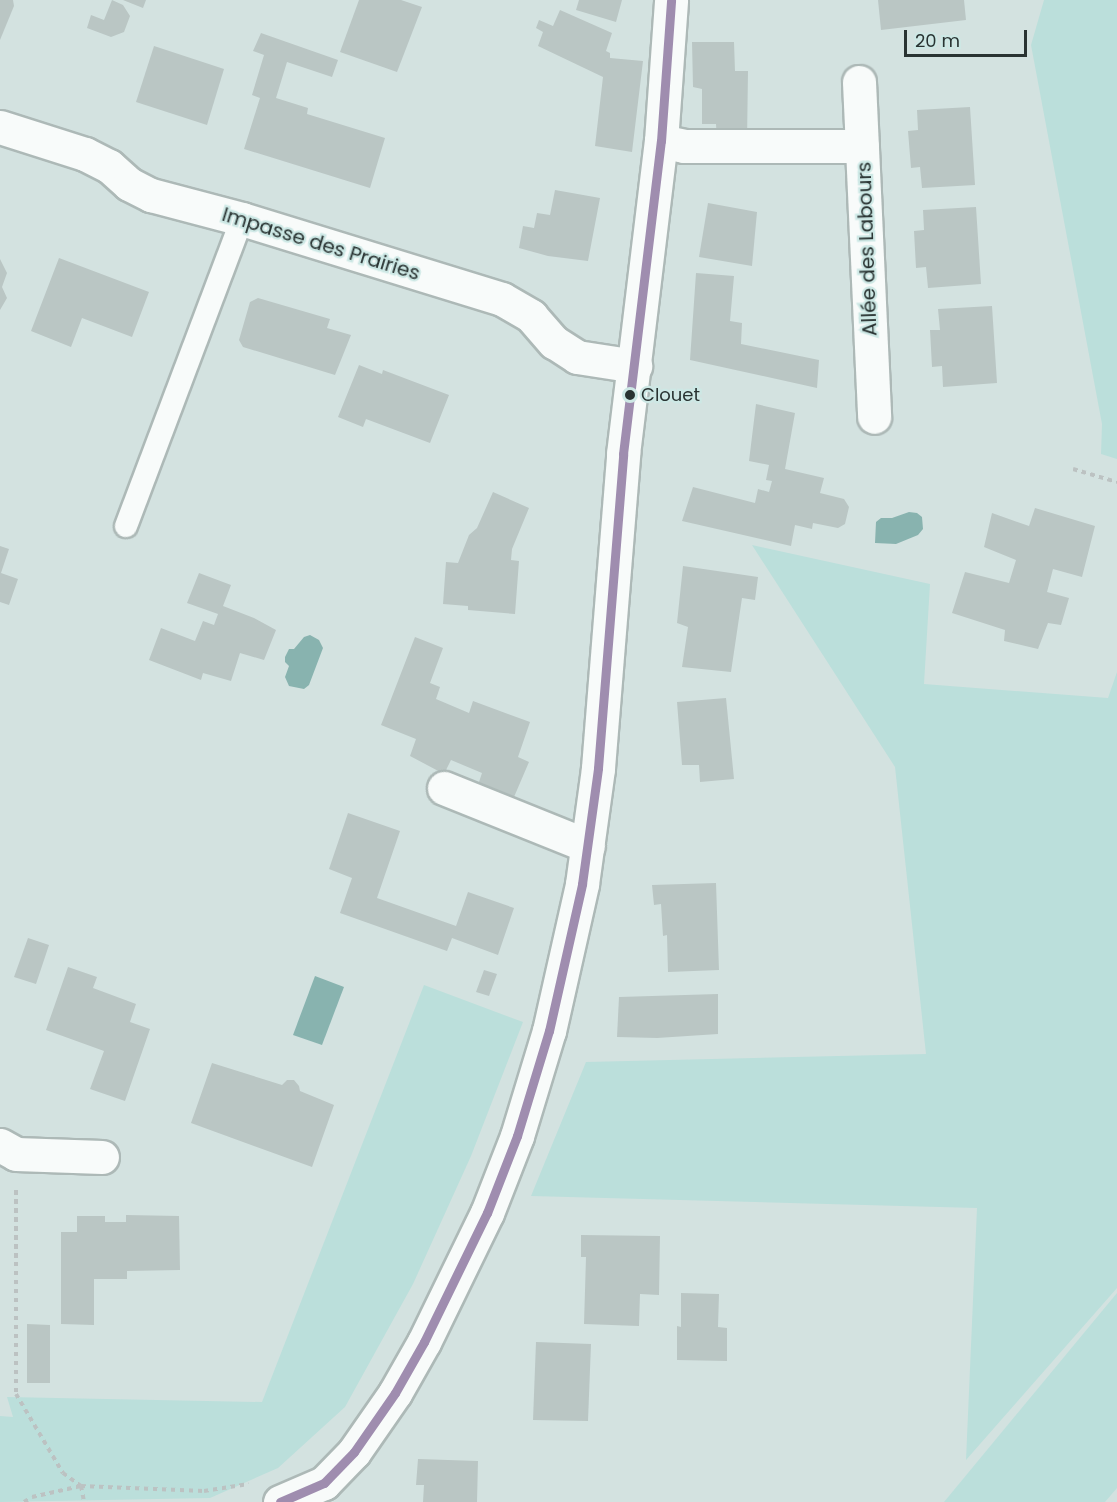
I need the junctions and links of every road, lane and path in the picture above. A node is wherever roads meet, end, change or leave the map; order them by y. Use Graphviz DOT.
graph roads {
  1 [pos="671,0"];
  2 [pos="860,82"];
  3 [pos="0,127"];
  4 [pos="661,141"];
  5 [pos="862,146"];
  6 [pos="242,219"];
  7 [pos="635,366"];
  8 [pos="874,417"];
  9 [pos="1073,469"];
  10 [pos="1117,482"];
  11 [pos="126,526"];
  12 [pos="444,788"];
  13 [pos="588,846"];
  14 [pos="8,1149"];
  15 [pos="102,1157"];
  16 [pos="81,1486"];
  17 [pos="269,1492"];
  18 [pos="24,1502"];
  19 [pos="84,1502"];
  1 -- 4 [label="street"];
  2 -- 5 [label="street, Allée des Labours"];
  3 -- 6 [label="street, Impasse des Prairies"];
  4 -- 5 [label="street"];
  4 -- 7 [label="street"];
  5 -- 8 [label="street, Allée des Labours"];
  6 -- 7 [label="street, Impasse des Prairies"];
  6 -- 11 [label="lane"];
  7 -- 13 [label="street"];
  9 -- 10 [label="path"];
  12 -- 13 [label="street"];
  13 -- 17 [label="street"];
  14 -- 15 [label="street"];
  14 -- 16 [label="path"];
  16 -- 17 [label="path"];
  16 -- 18 [label="path"];
  16 -- 19 [label="path"];
}
